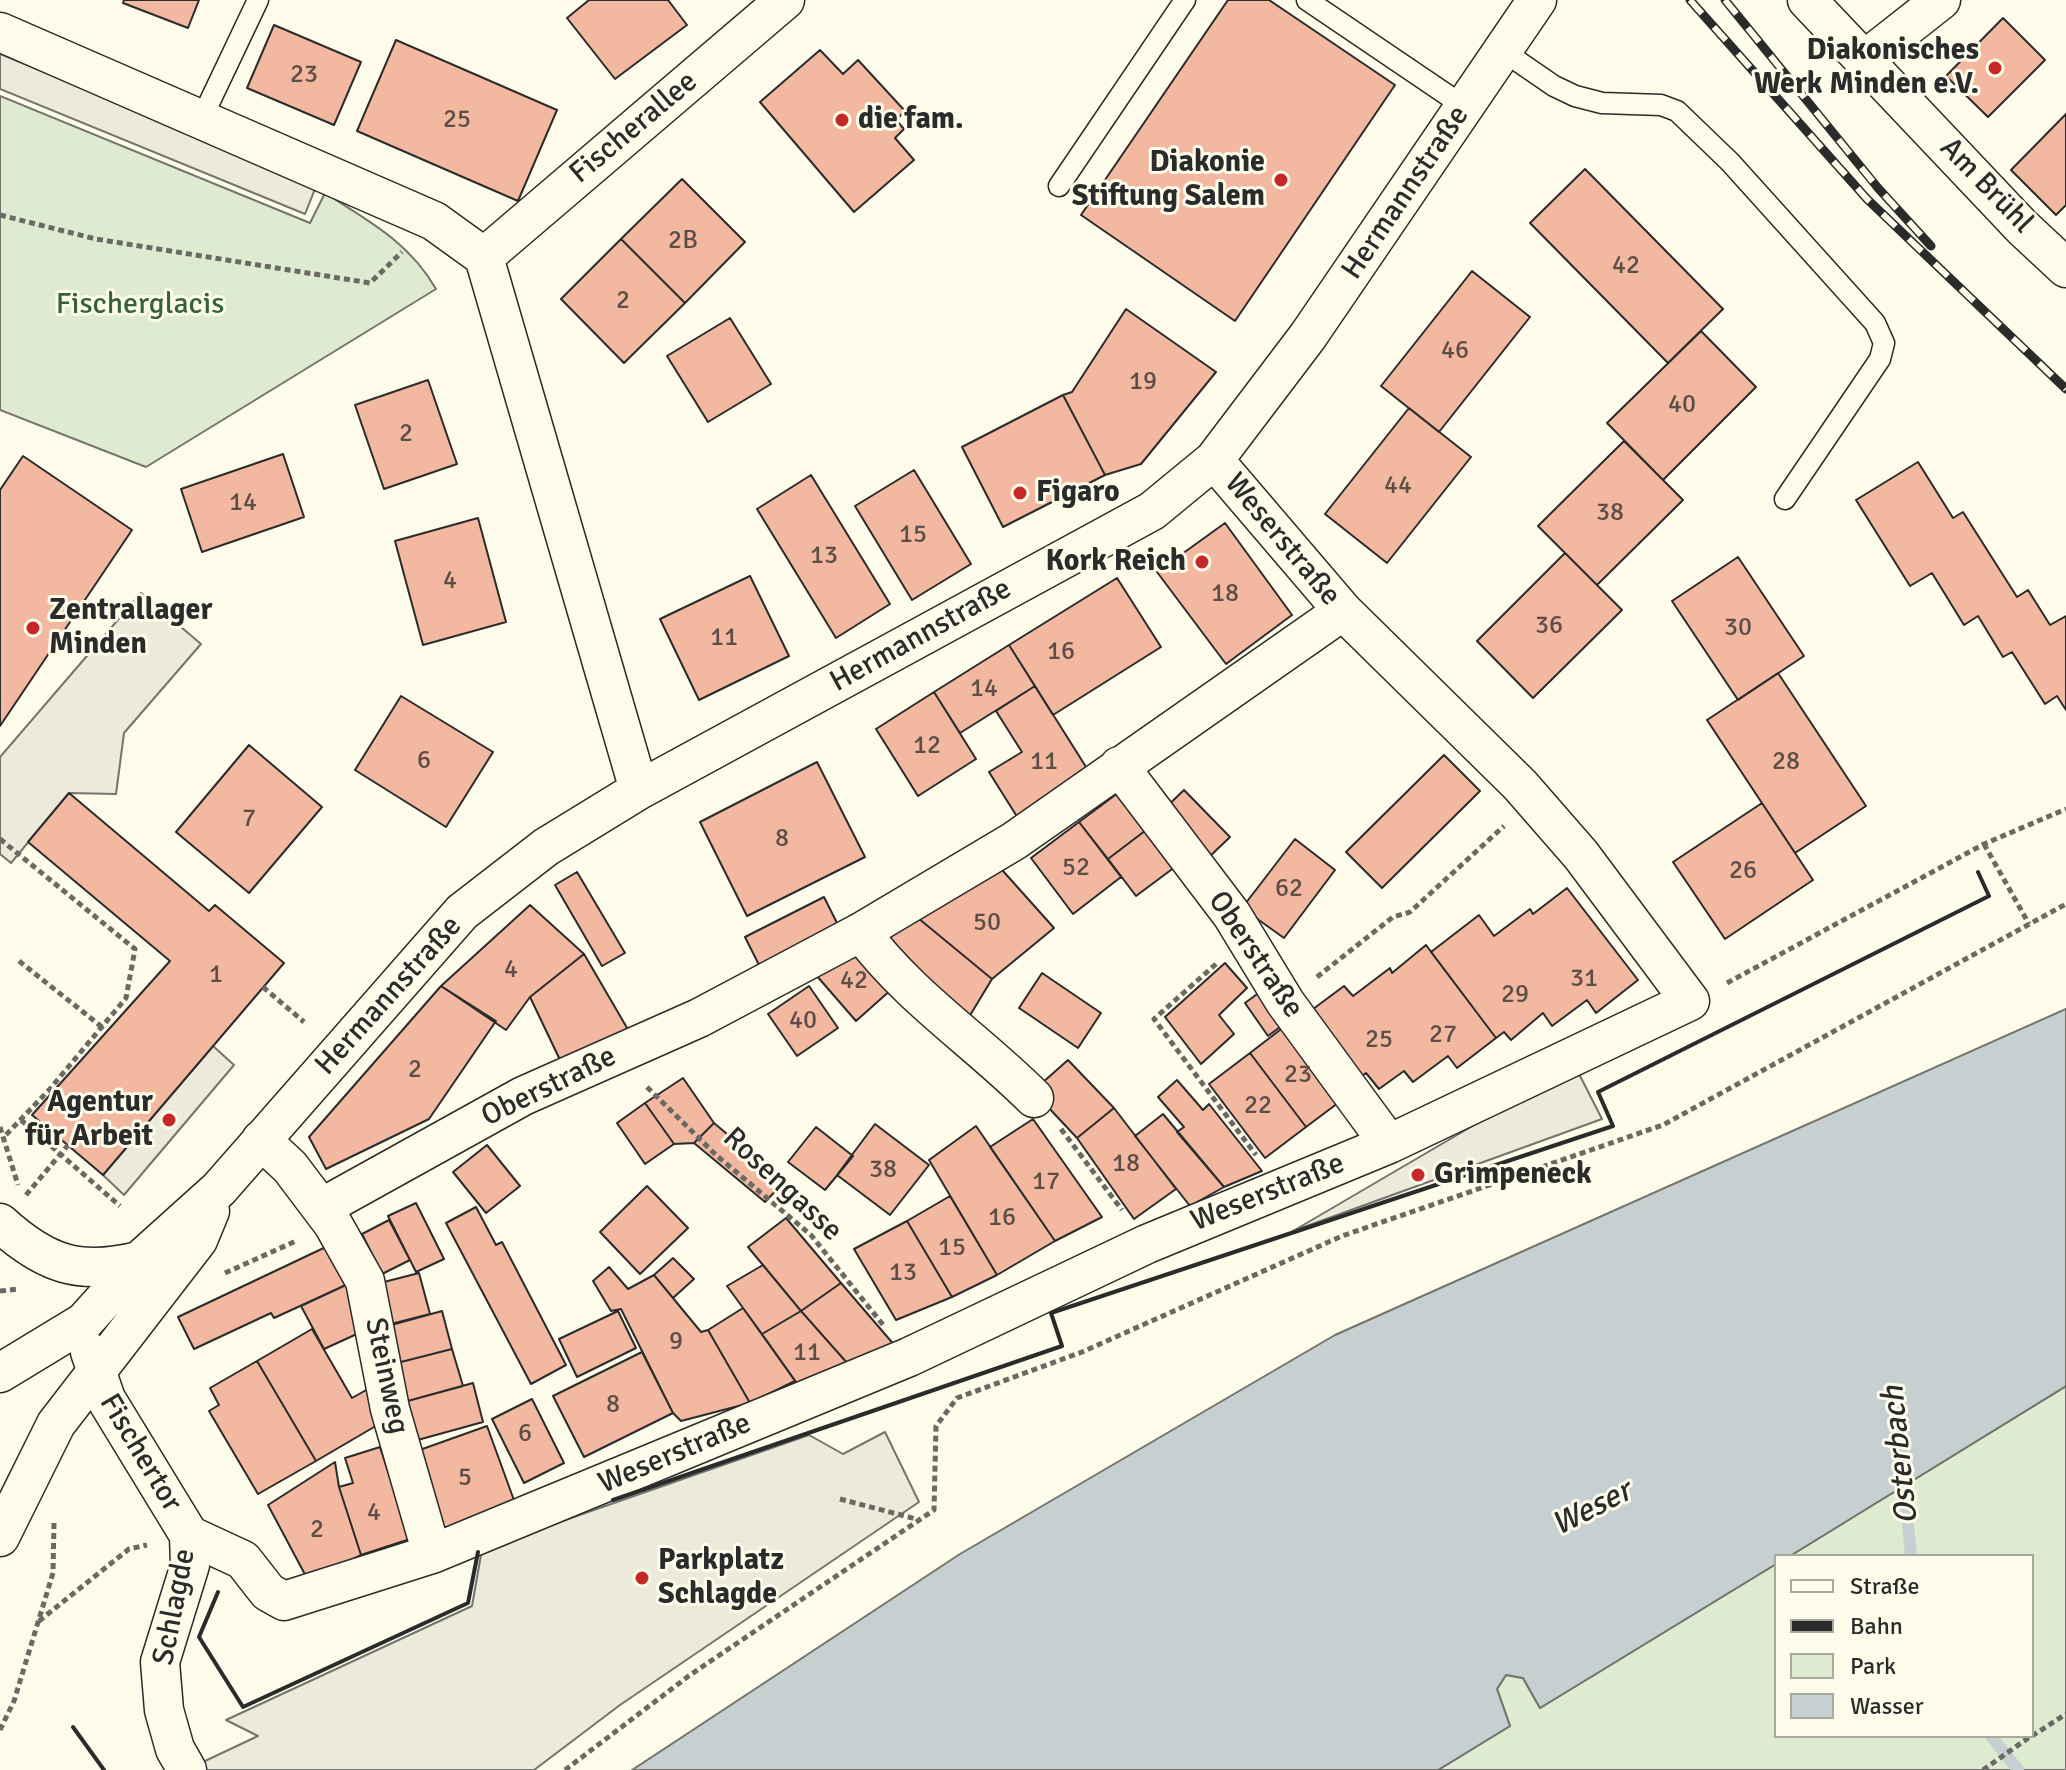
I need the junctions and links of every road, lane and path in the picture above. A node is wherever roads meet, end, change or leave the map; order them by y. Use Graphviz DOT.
graph roads {
  1 [pos="258,0"];
  2 [pos="785,0"];
  3 [pos="1307,0"];
  4 [pos="1537,0"];
  5 [pos="1807,0"];
  6 [pos="1941,0"];
  7 [pos="1179,3"];
  8 [pos="0,32"];
  9 [pos="1503,51"];
  10 [pos="1866,59"];
  11 [pos="1465,107"];
  12 [pos="201,120"];
  13 [pos="1059,186"];
  14 [pos="0,215"];
  15 [pos="434,221"];
  16 [pos="484,257"];
  17 [pos="2066,268"];
  18 [pos="1214,460"];
  19 [pos="1785,499"];
  20 [pos="1343,611"];
  21 [pos="1119,766"];
  22 [pos="1520,785"];
  23 [pos="639,790"];
  24 [pos="2066,809"];
  25 [pos="0,839"];
  26 [pos="1984,844"];
  27 [pos="2066,904"];
  28 [pos="2029,924"];
  29 [pos="861,932"];
  30 [pos="1247,936"];
  31 [pos="19,961"];
  32 [pos="263,987"];
  33 [pos="1690,1001"];
  34 [pos="1285,1002"];
  35 [pos="304,1022"];
  36 [pos="102,1027"];
  37 [pos="614,1056"];
  38 [pos="1034,1098"];
  39 [pos="21,1120"];
  40 [pos="0,1127"];
  41 [pos="3,1138"];
  42 [pos="261,1140"];
  43 [pos="1389,1144"];
  44 [pos="68,1145"];
  45 [pos="59,1156"];
  46 [pos="1280,1187"];
  47 [pos="219,1189"];
  48 [pos="120,1206"];
  49 [pos="327,1216"];
  50 [pos="0,1223"];
  51 [pos="1147,1244"];
  52 [pos="139,1261"];
  53 [pos="214,1278"];
  54 [pos="15,1289"];
  55 [pos="0,1291"];
  56 [pos="84,1322"];
  57 [pos="909,1357"];
  58 [pos="94,1370"];
  59 [pos="0,1373"];
  60 [pos="840,1499"];
  61 [pos="55,1511"];
  62 [pos="921,1520"];
  63 [pos="189,1535"];
  64 [pos="0,1537"];
  65 [pos="432,1554"];
  66 [pos="38,1622"];
  67 [pos="2066,1714"];
  68 [pos="0,1730"];
  69 [pos="2034,1735"];
  70 [pos="2029,1738"];
  71 [pos="187,1770"];
  72 [pos="565,1770"];
  73 [pos="1983,1770"];
  1 -- 12 [label="lane"];
  2 -- 16 [label="street, Fischerallee"];
  3 -- 11 [label="lane"];
  4 -- 9 [label="street, Hermannstraße"];
  5 -- 10 [label="street, Am Brühl"];
  6 -- 10 [label="street"];
  7 -- 13 [label="lane"];
  8 -- 12 [label="street"];
  9 -- 11 [label="street, Hermannstraße"];
  9 -- 19 [label="lane"];
  10 -- 17 [label="street, Am Brühl"];
  11 -- 18 [label="street, Hermannstraße"];
  12 -- 15 [label="street"];
  14 -- 15 [label="path"];
  15 -- 16 [label="street"];
  16 -- 23 [label="street"];
  18 -- 20 [label="street, Weserstraße"];
  18 -- 23 [label="street, Hermannstraße"];
  20 -- 21 [label="street, Oberstraße"];
  20 -- 22 [label="street, Weserstraße"];
  21 -- 29 [label="street, Oberstraße"];
  21 -- 30 [label="street, Oberstraße"];
  22 -- 33 [label="street, Weserstraße"];
  22 -- 34 [label="path"];
  23 -- 42 [label="street, Hermannstraße"];
  24 -- 26 [label="path"];
  25 -- 36 [label="path"];
  26 -- 28 [label="path"];
  26 -- 33 [label="path"];
  27 -- 28 [label="path"];
  28 -- 62 [label="path"];
  29 -- 37 [label="street, Oberstraße"];
  29 -- 38 [label="street"];
  30 -- 34 [label="street, Oberstraße"];
  30 -- 46 [label="path"];
  31 -- 36 [label="path"];
  32 -- 35 [label="path"];
  33 -- 43 [label="street, Weserstraße"];
  34 -- 43 [label="street, Oberstraße"];
  36 -- 39 [label="path"];
  37 -- 49 [label="street, Oberstraße"];
  37 -- 57 [label="path, Rosengasse"];
  38 -- 51 [label="path"];
  39 -- 41 [label="path"];
  39 -- 45 [label="path"];
  40 -- 41 [label="path"];
  41 -- 45 [label="path"];
  42 -- 47 [label="street, Hermannstraße"];
  42 -- 49 [label="street"];
  43 -- 46 [label="street, Weserstraße"];
  44 -- 45 [label="path"];
  45 -- 48 [label="path"];
  46 -- 51 [label="street, Weserstraße"];
  47 -- 52 [label="street, Hermannstraße"];
  47 -- 58 [label="street, Hermannstraße"];
  49 -- 53 [label="path"];
  49 -- 65 [label="street, Steinweg"];
  50 -- 52 [label="street"];
  51 -- 57 [label="street, Weserstraße"];
  52 -- 56 [label="street, Hermannstraße"];
  54 -- 55 [label="path"];
  56 -- 58 [label="street"];
  56 -- 59 [label="street, Hermannstraße"];
  57 -- 65 [label="street, Weserstraße"];
  58 -- 63 [label="street, Fischertor"];
  58 -- 64 [label="street, Hermannstraße"];
  60 -- 62 [label="path"];
  61 -- 66 [label="path"];
  62 -- 72 [label="path"];
  63 -- 65 [label="street, Weserstraße"];
  63 -- 66 [label="path"];
  63 -- 71 [label="street, Schlagde"];
  66 -- 68 [label="path"];
  67 -- 69 [label="path"];
  70 -- 73 [label="path"];
}
